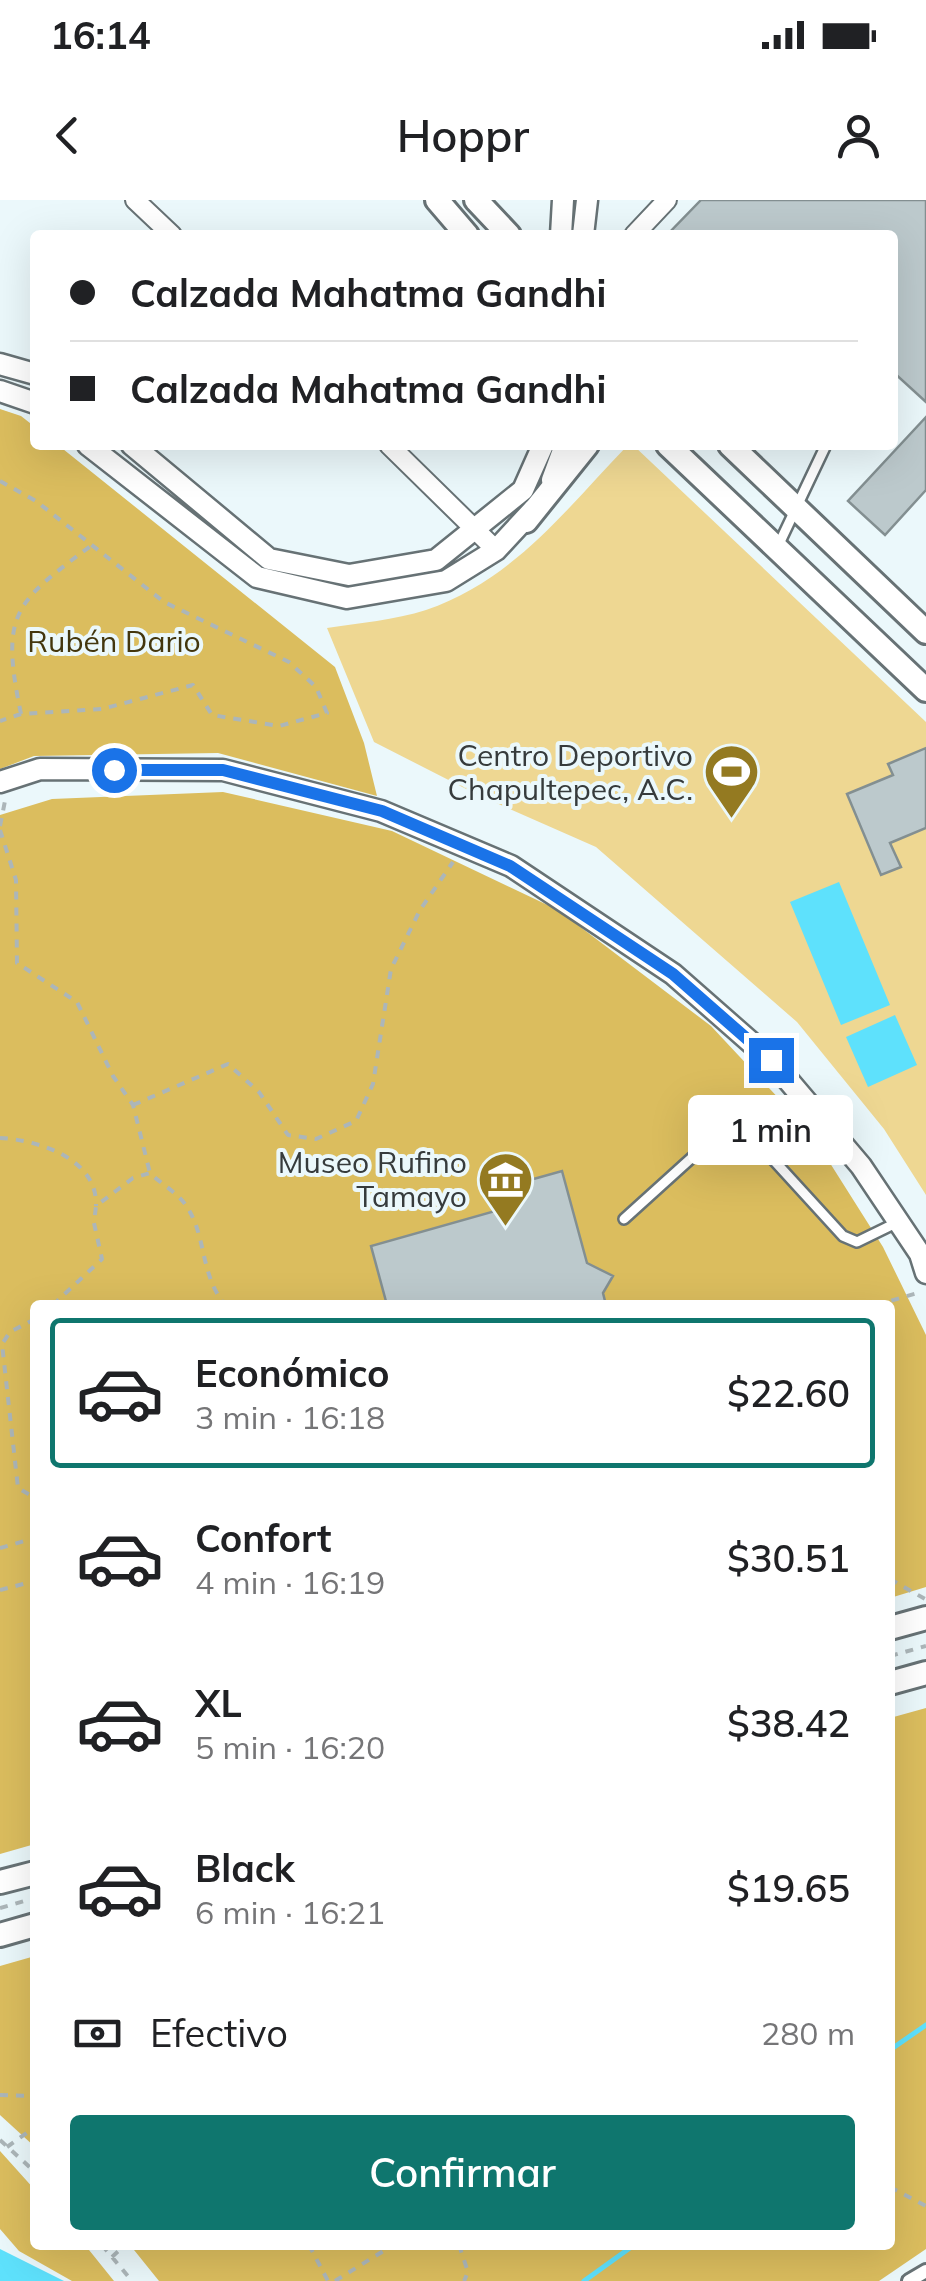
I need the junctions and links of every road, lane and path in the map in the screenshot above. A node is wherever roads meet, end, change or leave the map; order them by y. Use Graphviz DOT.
graph roads {
  1 [pos="136,200"];
  2 [pos="437,200"];
  3 [pos="564,200"];
  4 [pos="587,200"];
  5 [pos="667,200"];
  6 [pos="488,204"];
  7 [pos="167,230"];
  8 [pos="463,230"];
  9 [pos="506,230"];
  10 [pos="561,230"];
  11 [pos="584,230"];
  12 [pos="639,230"];
  13 [pos="0,364"];
  14 [pos="30,373"];
  15 [pos="0,391"];
  16 [pos="30,401"];
  17 [pos="94,450"];
  18 [pos="138,450"];
  19 [pos="394,450"];
  20 [pos="542,450"];
  21 [pos="563,450"];
  22 [pos="583,450"];
  23 [pos="673,450"];
  24 [pos="736,450"];
  25 [pos="823,450"];
  26 [pos="0,481"];
  27 [pos="795,504"];
  28 [pos="526,521"];
  29 [pos="478,530"];
  30 [pos="92,545"];
  31 [pos="778,546"];
  32 [pos="496,550"];
  33 [pos="269,559"];
  34 [pos="257,577"];
  35 [pos="926,632"];
  36 [pos="926,690"];
  37 [pos="21,714"];
  38 [pos="0,721"];
  39 [pos="4,780"];
  40 [pos="0,828"];
  41 [pos="464,846"];
  42 [pos="134,1105"];
  43 [pos="0,1138"];
  44 [pos="150,1173"];
  45 [pos="96,1206"];
  46 [pos="624,1219"];
  47 [pos="898,1222"];
  48 [pos="926,1273"];
  49 [pos="926,1290"];
  50 [pos="58,1300"];
  51 [pos="221,1300"];
  52 [pos="893,1300"];
  53 [pos="30,1322"];
  54 [pos="30,1495"];
  55 [pos="30,1539"];
  56 [pos="0,1548"];
  57 [pos="30,1582"];
  58 [pos="895,1583"];
  59 [pos="0,1590"];
  60 [pos="926,1600"];
  61 [pos="926,1618"];
  62 [pos="895,1627"];
  63 [pos="926,1646"];
  64 [pos="895,1655"];
  65 [pos="926,1673"];
  66 [pos="895,1682"];
  67 [pos="30,1873"];
  68 [pos="0,1882"];
  69 [pos="30,1899"];
  70 [pos="0,1908"];
  71 [pos="30,1927"];
  72 [pos="0,1936"];
  73 [pos="0,2094"];
  74 [pos="30,2096"];
  75 [pos="30,2131"];
  76 [pos="0,2140"];
  77 [pos="7,2147"];
  78 [pos="30,2168"];
  79 [pos="895,2190"];
  80 [pos="926,2206"];
  81 [pos="106,2250"];
  82 [pos="120,2250"];
  83 [pos="311,2250"];
  84 [pos="385,2250"];
  85 [pos="461,2250"];
  86 [pos="112,2257"];
  87 [pos="926,2271"];
  88 [pos="132,2281"];
  89 [pos="328,2281"];
  90 [pos="335,2281"];
  91 [pos="464,2281"];
  92 [pos="909,2281"];
  1 -- 7 [label="street"];
  2 -- 8 [label="main road"];
  3 -- 10 [label="street"];
  4 -- 11 [label="street"];
  5 -- 12 [label="street"];
  6 -- 9 [label="main road"];
  13 -- 14 [label="street"];
  15 -- 16 [label="street"];
  17 -- 34 [label="street"];
  18 -- 33 [label="street"];
  19 -- 29 [label="street"];
  20 -- 29 [label="street"];
  21 -- 28 [label="street"];
  22 -- 28 [label="main road"];
  23 -- 31 [label="main road"];
  24 -- 27 [label="main road"];
  25 -- 27 [label="lane"];
  26 -- 30 [label="path"];
  27 -- 31 [label="lane"];
  27 -- 35 [label="main road"];
  28 -- 32 [label="street"];
  29 -- 32 [label="street"];
  29 -- 33 [label="street"];
  30 -- 37 [label="path"];
  30 -- 37 [label="path"];
  31 -- 36 [label="main road"];
  32 -- 34 [label="street"];
  33 -- 34 [label="street"];
  37 -- 38 [label="path"];
  39 -- 40 [label="path"];
  39 -- 41 [label="street"];
  40 -- 42 [label="path"];
  41 -- 42 [label="path"];
  41 -- 47 [label="street"];
  42 -- 44 [label="path"];
  43 -- 45 [label="path"];
  44 -- 45 [label="path"];
  44 -- 51 [label="path"];
  45 -- 50 [label="path"];
  46 -- 47 [label="lane"];
  47 -- 48 [label="street"];
  49 -- 52 [label="path"];
  53 -- 54 [label="path"];
  55 -- 56 [label="path"];
  57 -- 59 [label="path"];
  58 -- 60 [label="path"];
  61 -- 62 [label="main road"];
  63 -- 64 [label="path"];
  65 -- 66 [label="main road"];
  67 -- 68 [label="main road"];
  69 -- 70 [label="path"];
  71 -- 72 [label="main road"];
  73 -- 74 [label="path"];
  75 -- 77 [label="path"];
  76 -- 77 [label="path"];
  77 -- 78 [label="path"];
  79 -- 80 [label="path"];
  81 -- 86 [label="path"];
  82 -- 86 [label="path"];
  83 -- 89 [label="path"];
  84 -- 90 [label="path"];
  85 -- 91 [label="path"];
  86 -- 88 [label="path"];
  87 -- 92 [label="street"];
}
